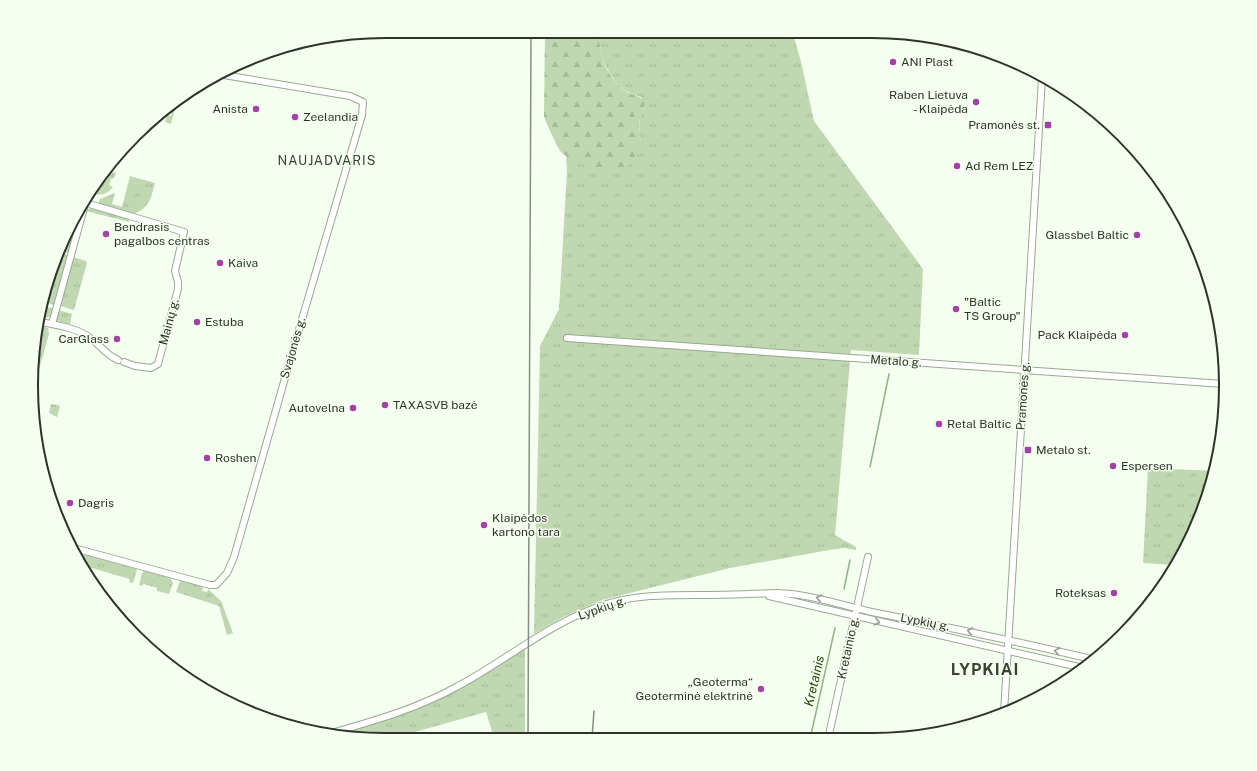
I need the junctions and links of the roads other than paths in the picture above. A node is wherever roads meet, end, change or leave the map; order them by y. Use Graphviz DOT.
graph roads {
  1 [pos="229,76"];
  2 [pos="1042,83"];
  3 [pos="90,204"];
  4 [pos="81,220"];
  5 [pos="44,322"];
  6 [pos="52,324"];
  7 [pos="567,338"];
  8 [pos="1025,370"];
  9 [pos="1219,384"];
  10 [pos="80,550"];
  11 [pos="868,557"];
  12 [pos="753,594"];
  13 [pos="857,608"];
  14 [pos="855,616"];
  15 [pos="1008,640"];
  16 [pos="1008,651"];
  17 [pos="1087,658"];
  18 [pos="1076,666"];
  19 [pos="1004,707"];
  20 [pos="341,730"];
  21 [pos="829,733"];
  1 -- 10 [label="street, Svajonės g."];
  2 -- 8 [label="street, Pramonės g."];
  3 -- 6 [label="street, Mainų g."];
  4 -- 6 [label="street"];
  5 -- 6 [label="street, Mainų g."];
  7 -- 8 [label="street, Metalo g."];
  8 -- 9 [label="street, Metalo g."];
  8 -- 15 [label="street, Pramonės g."];
  11 -- 13 [label="street, Kretainio g."];
  13 -- 12 [label="street, Lypkių g., one-way"];
  12 -- 14 [label="street, Lypkių g."];
  12 -- 20 [label="street, Lypkių g."];
  13 -- 14 [label="street, Kretainio g."];
  15 -- 13 [label="street, Lypkių g., one-way"];
  14 -- 16 [label="street, Lypkių g., one-way"];
  14 -- 21 [label="street, Kretainio g."];
  15 -- 16 [label="street, Pramonės g."];
  17 -- 15 [label="street, Lypkių g., one-way"];
  16 -- 18 [label="street, Lypkių g."];
  16 -- 19 [label="street, Pramonės g."];
}
